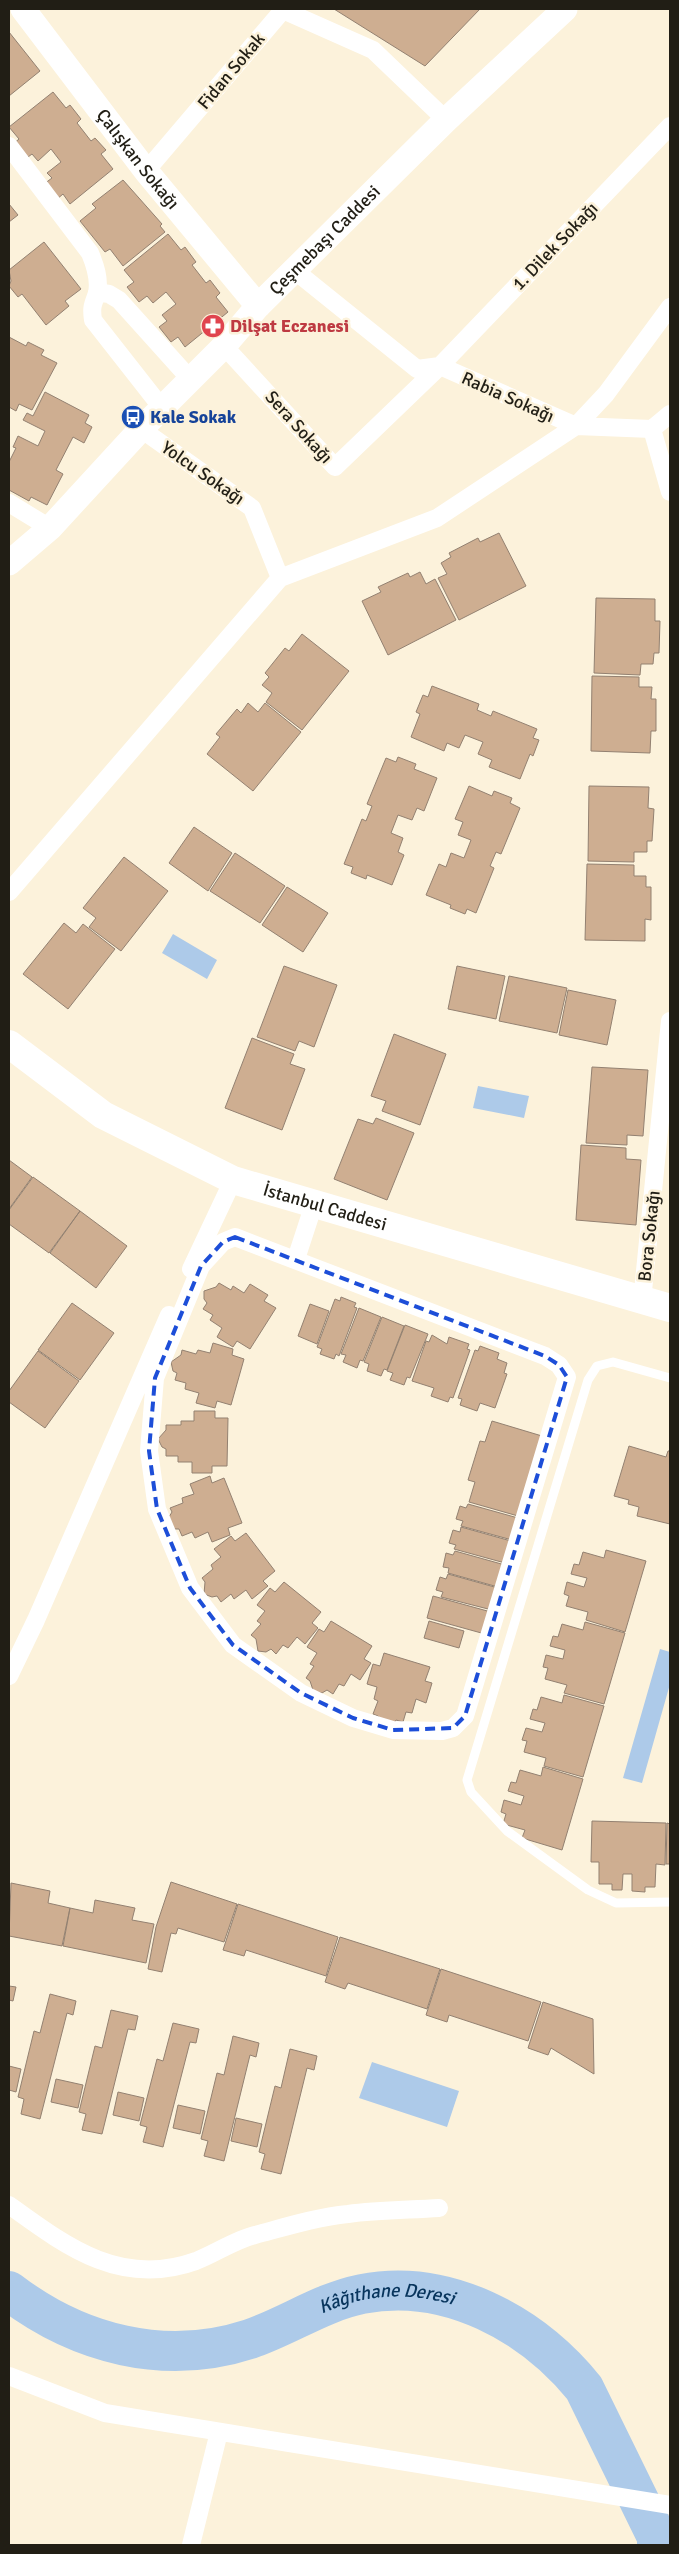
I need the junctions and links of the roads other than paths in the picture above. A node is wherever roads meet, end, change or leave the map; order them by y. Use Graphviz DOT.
graph roads {
  1 [pos="23,9"];
  2 [pos="566,9"];
  3 [pos="446,120"];
  4 [pos="670,126"];
  5 [pos="9,146"];
  6 [pos="146,170"];
  7 [pos="294,270"];
  8 [pos="97,292"];
  9 [pos="258,306"];
  10 [pos="670,307"];
  11 [pos="224,346"];
  12 [pos="440,366"];
  13 [pos="191,380"];
  14 [pos="162,408"];
  15 [pos="670,414"];
  16 [pos="576,426"];
  17 [pos="141,429"];
  18 [pos="652,429"];
  19 [pos="670,492"];
  20 [pos="9,504"];
  21 [pos="50,528"];
  22 [pos="9,563"];
  23 [pos="280,578"];
  24 [pos="9,892"];
  25 [pos="670,1021"];
  26 [pos="9,1044"];
  27 [pos="668,1071"];
  28 [pos="233,1180"];
  29 [pos="314,1204"];
  30 [pos="296,1259"];
  31 [pos="642,1301"];
  32 [pos="670,1308"];
  33 [pos="670,1378"];
  34 [pos="9,1676"];
  35 [pos="670,1902"];
  36 [pos="9,2205"];
  37 [pos="439,2208"];
  38 [pos="9,2376"];
  39 [pos="219,2432"];
  40 [pos="670,2505"];
  41 [pos="191,2545"];
  1 -- 6 [label="main road, Çalışkan Sokağı"];
  2 -- 3 [label="main road, Çeşmebaşı Caddesi"];
  3 -- 6 [label="street, Fidan Sokak"];
  3 -- 7 [label="main road, Çeşmebaşı Caddesi"];
  4 -- 12 [label="street, 1. Dilek Sokağı"];
  5 -- 8 [label="street"];
  6 -- 9 [label="main road, Çalışkan Sokağı"];
  7 -- 9 [label="main road, Çeşmebaşı Caddesi"];
  7 -- 12 [label="street"];
  8 -- 13 [label="street"];
  8 -- 14 [label="street"];
  9 -- 11 [label="main road, Çeşmebaşı Caddesi"];
  10 -- 16 [label="street"];
  11 -- 12 [label="street, Sera Sokağı"];
  11 -- 13 [label="main road, Çeşmebaşı Caddesi"];
  12 -- 16 [label="street, Rabia Sokağı"];
  13 -- 14 [label="main road, Çeşmebaşı Caddesi"];
  14 -- 17 [label="main road, Çeşmebaşı Caddesi"];
  15 -- 18 [label="street"];
  16 -- 18 [label="street"];
  16 -- 23 [label="street"];
  17 -- 21 [label="main road, Çeşmebaşı Caddesi"];
  17 -- 23 [label="street, Yolcu Sokağı"];
  18 -- 19 [label="street"];
  20 -- 21 [label="street"];
  21 -- 22 [label="main road, Çeşmebaşı Caddesi"];
  23 -- 24 [label="street"];
  25 -- 27 [label="street, Bora Sokağı"];
  26 -- 28 [label="main road, İstanbul Caddesi"];
  27 -- 31 [label="street, Bora Sokağı"];
  28 -- 29 [label="main road, İstanbul Caddesi"];
  28 -- 34 [label="street"];
  29 -- 30 [label="street"];
  29 -- 31 [label="main road, İstanbul Caddesi"];
  30 -- 30 [label="street"];
  31 -- 32 [label="main road, İstanbul Caddesi"];
  33 -- 35 [label="lane"];
  36 -- 37 [label="street"];
  38 -- 39 [label="street"];
  39 -- 40 [label="street"];
  39 -- 41 [label="street"];
}
